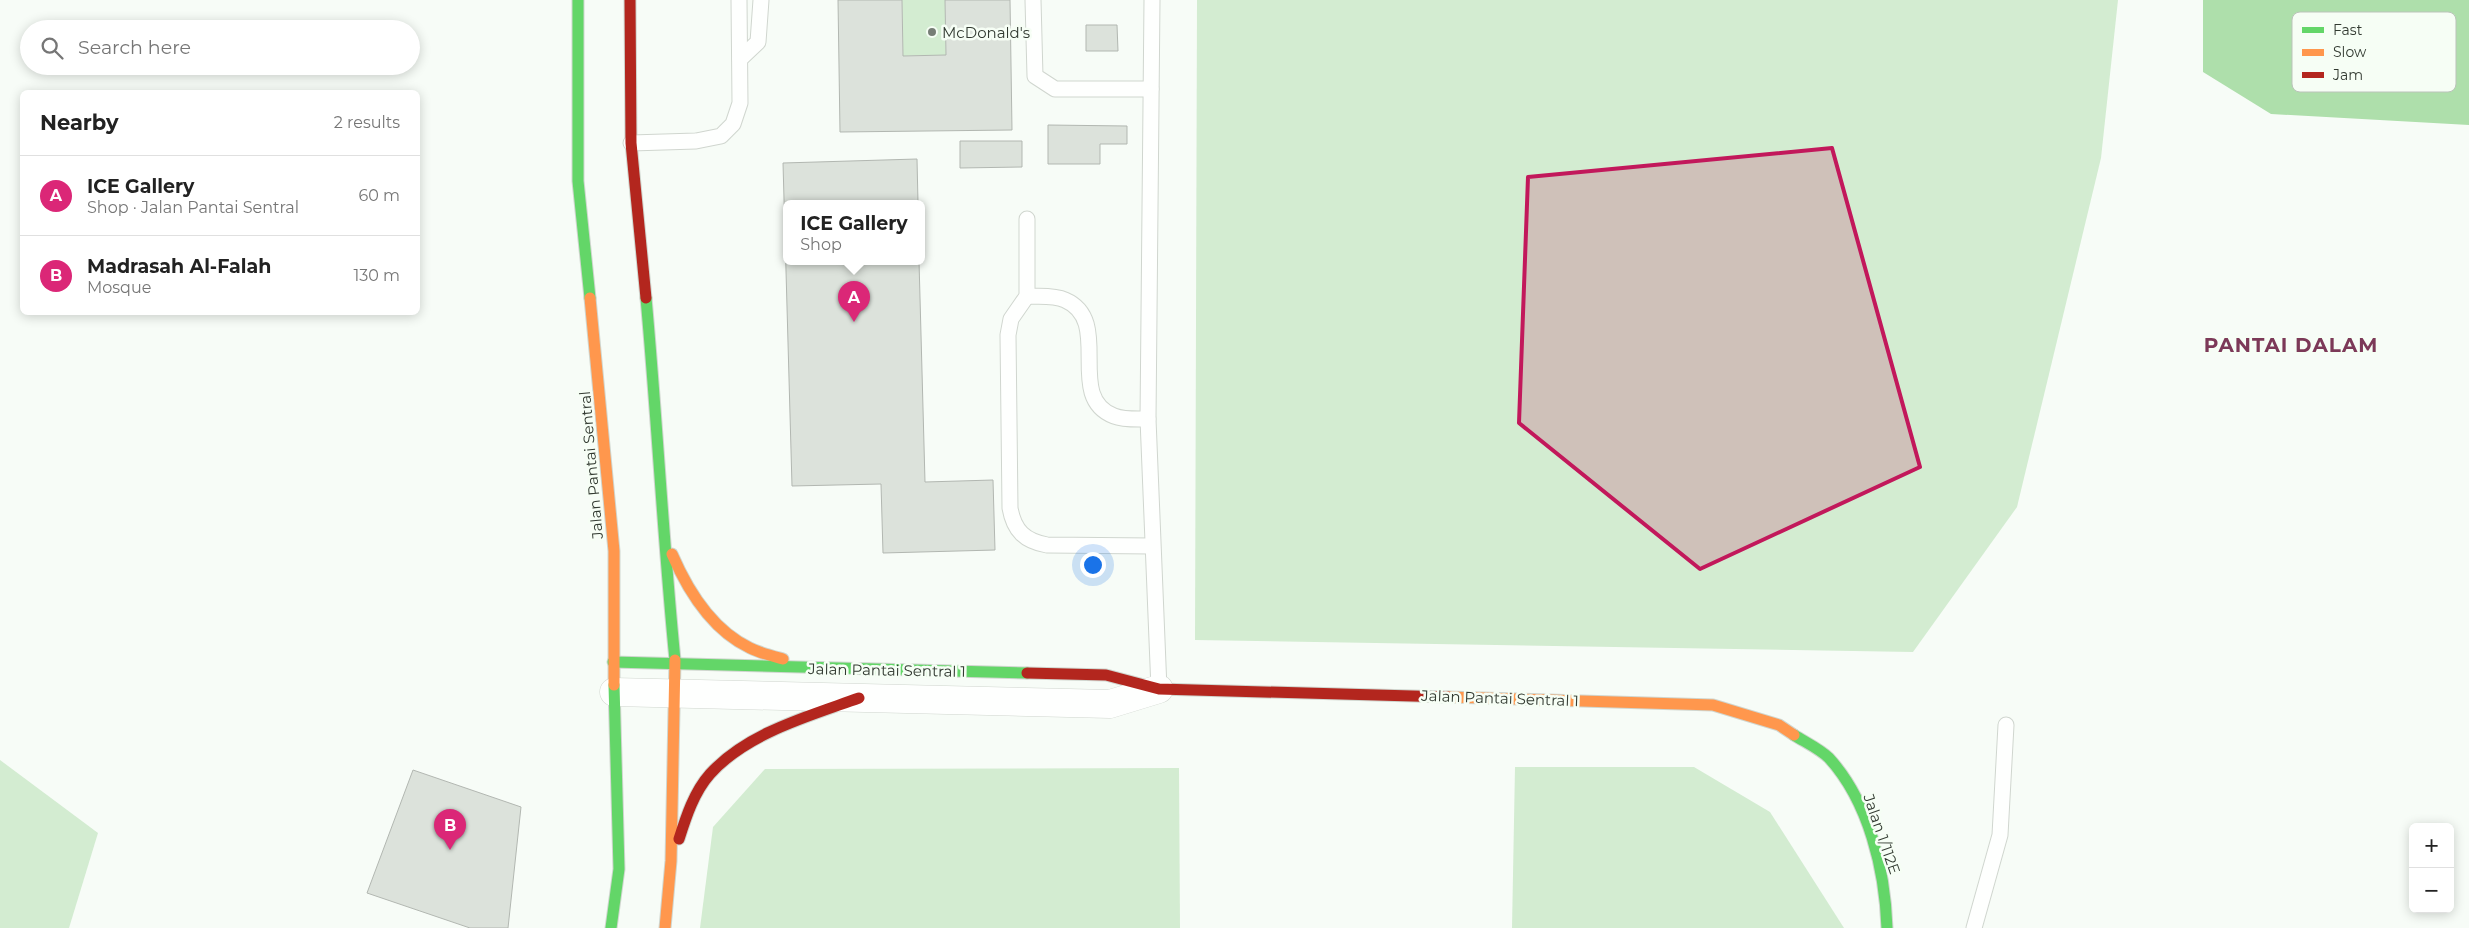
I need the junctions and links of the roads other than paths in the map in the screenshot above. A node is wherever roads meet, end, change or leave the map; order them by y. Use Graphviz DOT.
graph roads {
  1 [pos="578,0"];
  2 [pos="630,0"];
  3 [pos="739,0"];
  4 [pos="761,0"];
  5 [pos="1032,0"];
  6 [pos="1152,0"];
  7 [pos="740,59"];
  8 [pos="1151,89"];
  9 [pos="631,142"];
  10 [pos="1027,219"];
  11 [pos="1027,296"];
  12 [pos="1148,419"];
  13 [pos="662,527"];
  14 [pos="1152,546"];
  15 [pos="613,662"];
  16 [pos="675,663"];
  17 [pos="808,668"];
  18 [pos="1158,689"];
  19 [pos="614,692"];
  20 [pos="676,694"];
  21 [pos="859,698"];
  22 [pos="2006,724"];
  23 [pos="1828,757"];
  24 [pos="671,861"];
  25 [pos="610,928"];
  26 [pos="665,928"];
  27 [pos="1887,928"];
  28 [pos="1974,928"];
  1 -- 15 [label="main road, Jalan Pantai Sentral"];
  2 -- 9 [label="main road"];
  3 -- 7 [label="lane"];
  4 -- 7 [label="lane"];
  5 -- 8 [label="lane"];
  6 -- 8 [label="lane"];
  7 -- 9 [label="lane"];
  8 -- 12 [label="lane"];
  9 -- 13 [label="main road"];
  10 -- 11 [label="lane"];
  11 -- 12 [label="lane"];
  11 -- 14 [label="lane"];
  12 -- 14 [label="lane"];
  13 -- 16 [label="main road"];
  13 -- 17 [label="main road"];
  14 -- 18 [label="lane"];
  15 -- 16 [label="main road, Jalan Pantai Sentral 1"];
  15 -- 19 [label="main road, Jalan Pantai Sentral"];
  16 -- 17 [label="main road, Jalan Pantai Sentral 1"];
  16 -- 20 [label="main road"];
  17 -- 18 [label="main road, Jalan Pantai Sentral 1"];
  18 -- 21 [label="street, Jalan Pantai Sentral 1"];
  18 -- 23 [label="main road, Jalan Pantai Sentral 1"];
  19 -- 20 [label="street, Jalan Pantai Sentral 1"];
  19 -- 25 [label="main road, Jalan Pantai Sentral"];
  20 -- 21 [label="street, Jalan Pantai Sentral 1"];
  20 -- 24 [label="main road"];
  21 -- 24 [label="main road"];
  22 -- 28 [label="lane"];
  23 -- 27 [label="main road, Jalan 1/112E"];
  24 -- 26 [label="main road"];
}
